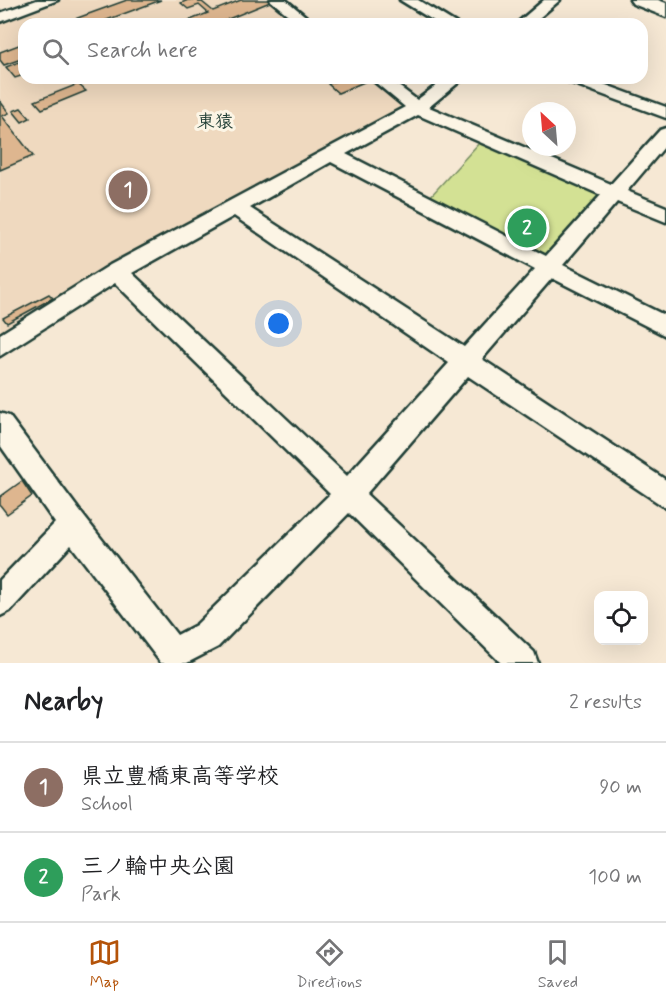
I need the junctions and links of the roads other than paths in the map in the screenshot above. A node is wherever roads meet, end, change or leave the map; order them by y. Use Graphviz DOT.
graph roads {
  1 [pos="51,0"];
  2 [pos="277,0"];
  3 [pos="406,0"];
  4 [pos="553,0"];
  5 [pos="640,0"];
  6 [pos="662,0"];
  7 [pos="666,2"];
  8 [pos="666,11"];
  9 [pos="0,18"];
  10 [pos="300,18"];
  11 [pos="439,18"];
  12 [pos="530,18"];
  13 [pos="386,84"];
  14 [pos="448,84"];
  15 [pos="588,84"];
  16 [pos="417,108"];
  17 [pos="666,113"];
  18 [pos="666,134"];
  19 [pos="332,155"];
  20 [pos="613,193"];
  21 [pos="236,208"];
  22 [pos="666,216"];
  23 [pos="547,266"];
  24 [pos="117,271"];
  25 [pos="666,327"];
  26 [pos="0,346"];
  27 [pos="464,363"];
  28 [pos="0,424"];
  29 [pos="348,495"];
  30 [pos="666,495"];
  31 [pos="72,525"];
  32 [pos="0,601"];
  33 [pos="523,663"];
  1 -- 9 [label="street"];
  2 -- 10 [label="street"];
  3 -- 11 [label="street"];
  4 -- 12 [label="street"];
  5 -- 8 [label="highway"];
  6 -- 7 [label="highway"];
  13 -- 16 [label="street"];
  14 -- 16 [label="street"];
  15 -- 17 [label="street"];
  16 -- 19 [label="street"];
  16 -- 20 [label="street"];
  18 -- 20 [label="street"];
  19 -- 21 [label="street"];
  19 -- 23 [label="street"];
  20 -- 22 [label="street"];
  20 -- 23 [label="street"];
  21 -- 24 [label="street"];
  21 -- 27 [label="street"];
  23 -- 25 [label="street"];
  23 -- 27 [label="street"];
  24 -- 26 [label="street"];
  24 -- 29 [label="street"];
  27 -- 29 [label="street"];
  27 -- 30 [label="street"];
  28 -- 31 [label="street"];
  29 -- 31 [label="street"];
  29 -- 33 [label="street"];
  31 -- 32 [label="street"];
}
